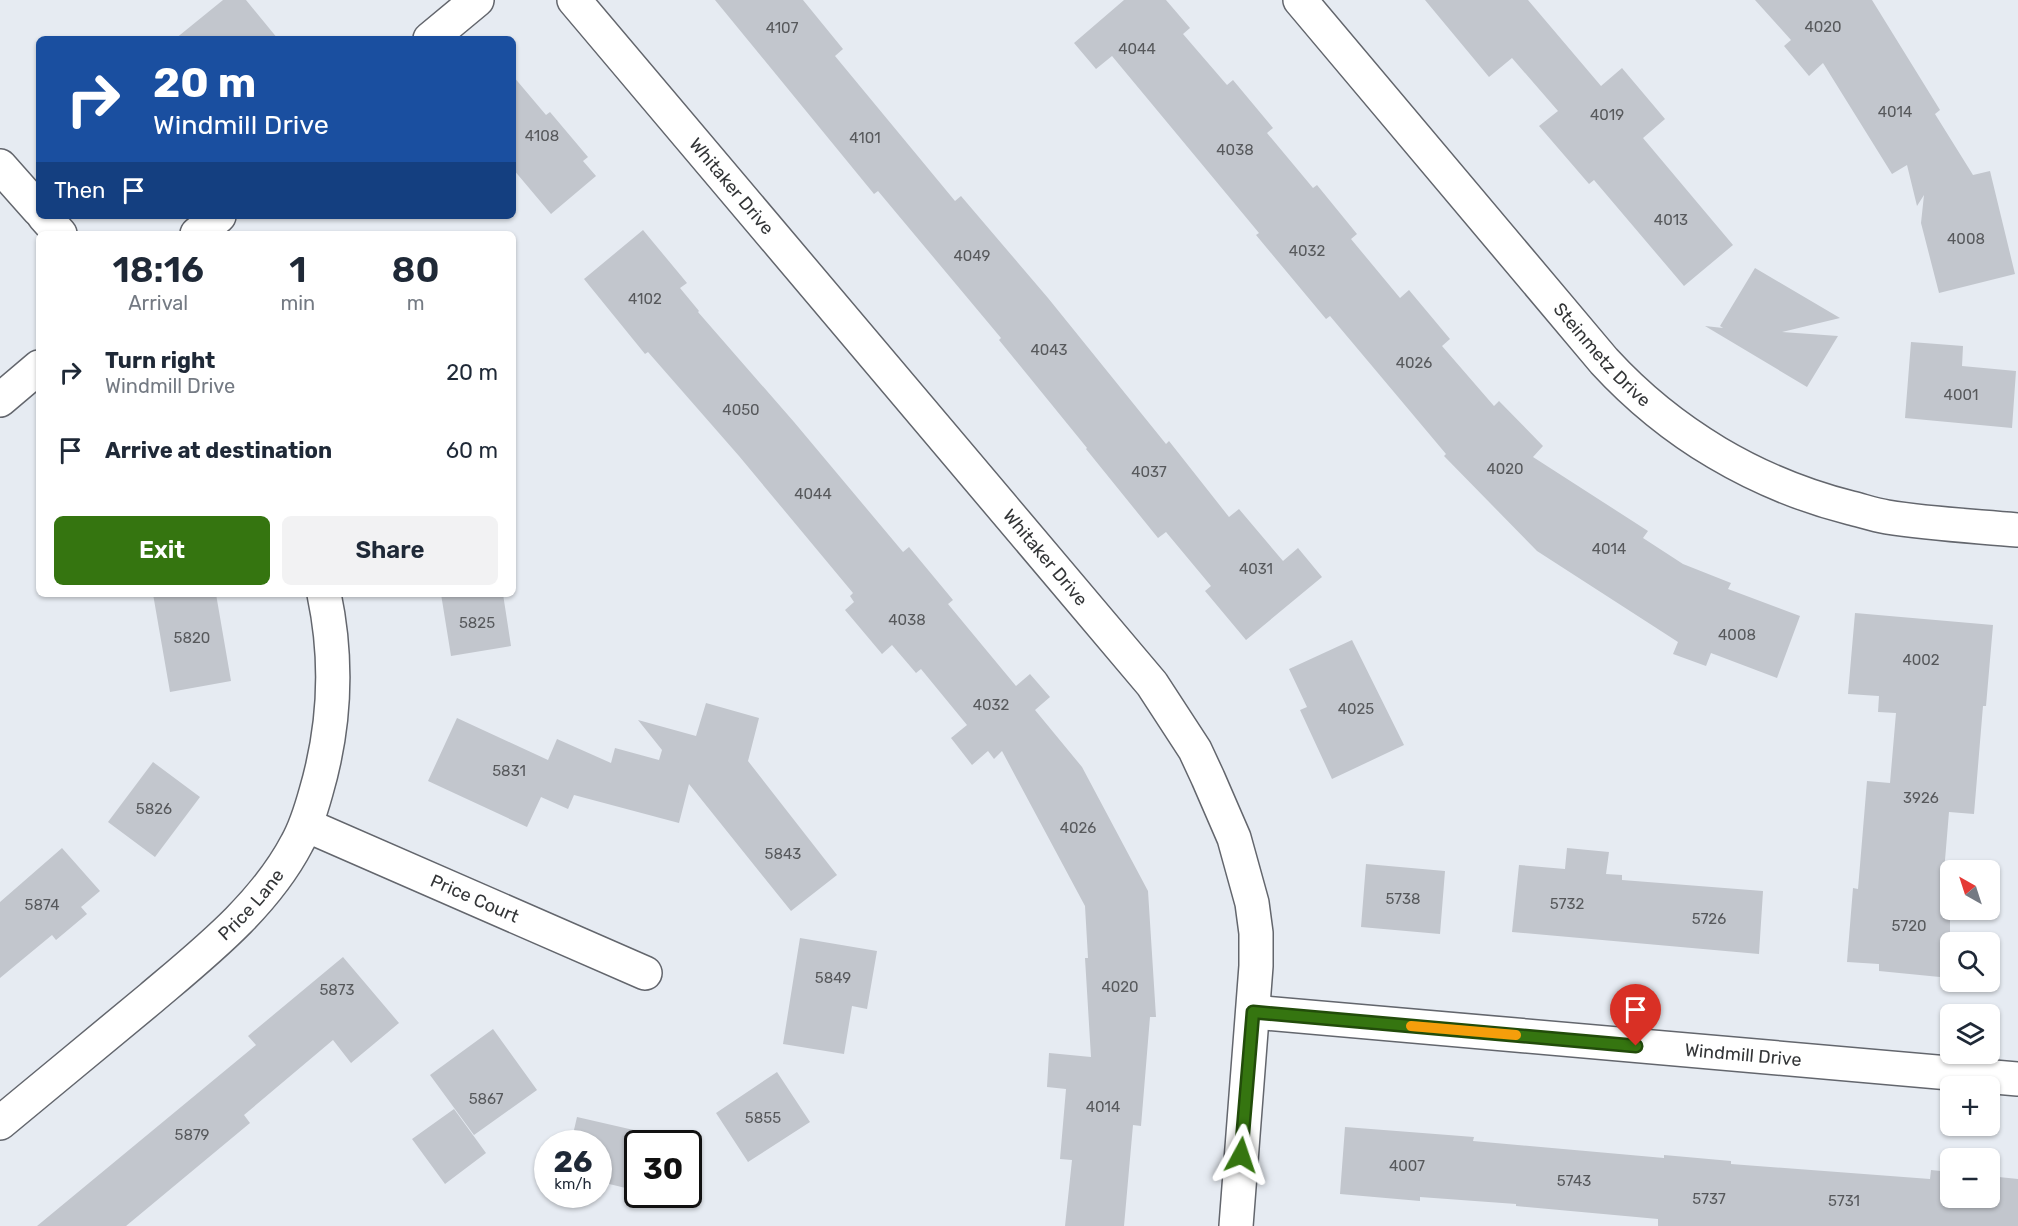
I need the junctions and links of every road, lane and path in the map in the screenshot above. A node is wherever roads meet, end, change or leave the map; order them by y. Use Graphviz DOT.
graph roads {
  1 [pos="477,0"];
  2 [pos="574,0"];
  3 [pos="1300,0"];
  4 [pos="434,36"];
  5 [pos="0,166"];
  6 [pos="36,207"];
  7 [pos="47,219"];
  8 [pos="215,219"];
  9 [pos="57,231"];
  10 [pos="201,231"];
  11 [pos="36,370"];
  12 [pos="0,400"];
  13 [pos="2018,530"];
  14 [pos="325,597"];
  15 [pos="306,825"];
  16 [pos="645,973"];
  17 [pos="1253,1012"];
  18 [pos="2018,1079"];
  19 [pos="0,1123"];
  20 [pos="1236,1226"];
  1 -- 4 [label="street"];
  2 -- 17 [label="street, Whitaker Drive"];
  3 -- 13 [label="street, Steinmetz Drive"];
  5 -- 6 [label="street"];
  7 -- 9 [label="street"];
  8 -- 10 [label="street"];
  11 -- 12 [label="street"];
  14 -- 15 [label="street, Price Lane"];
  15 -- 16 [label="street, Price Court"];
  15 -- 19 [label="street, Price Lane"];
  17 -- 18 [label="street, Windmill Drive"];
  17 -- 20 [label="street, Whitaker Drive"];
}
